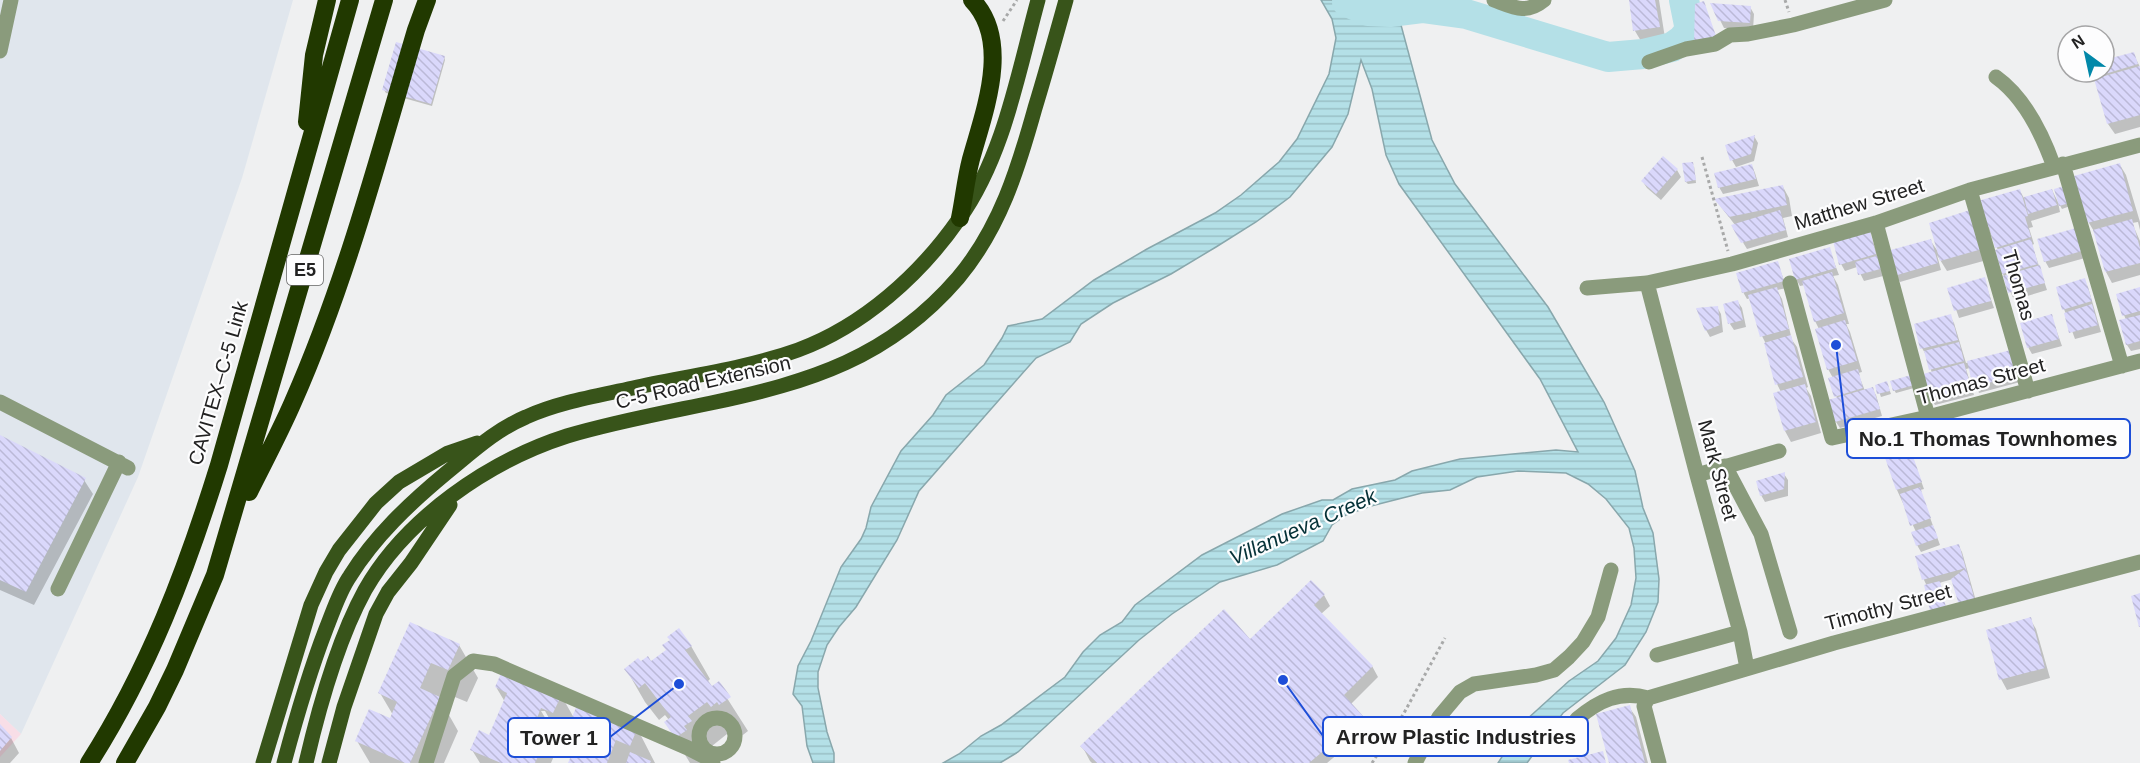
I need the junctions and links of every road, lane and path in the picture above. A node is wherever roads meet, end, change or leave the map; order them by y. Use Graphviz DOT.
graph roads {
  1 [pos="11,0"];
  2 [pos="327,0"];
  3 [pos="350,0"];
  4 [pos="384,0"];
  5 [pos="427,0"];
  6 [pos="972,0"];
  7 [pos="1017,0"];
  8 [pos="1038,0"];
  9 [pos="1066,0"];
  10 [pos="1494,0"];
  11 [pos="1544,0"];
  12 [pos="1885,0"];
  13 [pos="998,29"];
  14 [pos="0,51"];
  15 [pos="1649,62"];
  16 [pos="1996,78"];
  17 [pos="2140,145"];
  18 [pos="1702,157"];
  19 [pos="2059,166"];
  20 [pos="302,170"];
  21 [pos="1970,190"];
  22 [pos="960,218"];
  23 [pos="1876,223"];
  24 [pos="1732,264"];
  25 [pos="1647,283"];
  26 [pos="1790,283"];
  27 [pos="1587,288"];
  28 [pos="2140,361"];
  29 [pos="2122,366"];
  30 [pos="2028,391"];
  31 [pos="0,402"];
  32 [pos="1928,417"];
  33 [pos="485,441"];
  34 [pos="1779,451"];
  35 [pos="1725,466"];
  36 [pos="1696,475"];
  37 [pos="458,492"];
  38 [pos="226,540"];
  39 [pos="2140,561"];
  40 [pos="1611,570"];
  41 [pos="58,589"];
  42 [pos="1740,632"];
  43 [pos="1790,632"];
  44 [pos="1445,638"];
  45 [pos="1657,655"];
  46 [pos="1748,668"];
  47 [pos="1648,698"];
  48 [pos="1577,719"];
  49 [pos="693,743"];
  50 [pos="712,759"];
  51 [pos="89,763"];
  52 [pos="125,763"];
  53 [pos="263,763"];
  54 [pos="284,763"];
  55 [pos="306,763"];
  56 [pos="329,763"];
  57 [pos="426,763"];
  58 [pos="1372,763"];
  59 [pos="1415,763"];
  60 [pos="1659,763"];
  1 -- 14 [label="street"];
  2 -- 20 [label="highway"];
  3 -- 20 [label="highway, CAVITEX–C-5 Link / E5"];
  4 -- 38 [label="highway, E5"];
  5 -- 38 [label="highway"];
  6 -- 22 [label="highway"];
  7 -- 13 [label="path"];
  8 -- 22 [label="main road, C-5 Road Extension"];
  9 -- 37 [label="main road, C-5 Road Extension"];
  10 -- 11 [label="street"];
  12 -- 15 [label="street"];
  16 -- 19 [label="street"];
  17 -- 19 [label="street, Matthew Street"];
  18 -- 24 [label="path"];
  19 -- 21 [label="street, Matthew Street"];
  19 -- 29 [label="street"];
  20 -- 51 [label="highway, CAVITEX–C-5 Link / E5"];
  21 -- 23 [label="street, Matthew Street"];
  21 -- 30 [label="street, Thomas"];
  22 -- 33 [label="main road, C-5 Road Extension"];
  23 -- 24 [label="street, Matthew Street"];
  23 -- 32 [label="street"];
  24 -- 25 [label="street, Matthew Street"];
  25 -- 27 [label="street, Matthew Street"];
  25 -- 36 [label="street, Mark Street"];
  26 -- 32 [label="street, Thomas Street"];
  28 -- 29 [label="street, Thomas Street"];
  29 -- 30 [label="street, Thomas Street"];
  30 -- 32 [label="street, Thomas Street"];
  31 -- 41 [label="street"];
  33 -- 53 [label="main road"];
  33 -- 54 [label="main road, C-5 Road Extension"];
  34 -- 35 [label="street"];
  35 -- 36 [label="street"];
  35 -- 43 [label="street"];
  36 -- 42 [label="street, Mark Street"];
  37 -- 55 [label="main road, C-5 Road Extension"];
  37 -- 56 [label="main road"];
  38 -- 52 [label="highway, E5"];
  39 -- 46 [label="street, Timothy Street"];
  40 -- 59 [label="street"];
  42 -- 45 [label="street"];
  42 -- 46 [label="street, Mark Street"];
  44 -- 58 [label="path"];
  46 -- 47 [label="street, Timothy Street"];
  47 -- 48 [label="street"];
  47 -- 60 [label="street"];
  49 -- 50 [label="street"];
  49 -- 50 [label="street"];
  49 -- 57 [label="street"];
}
